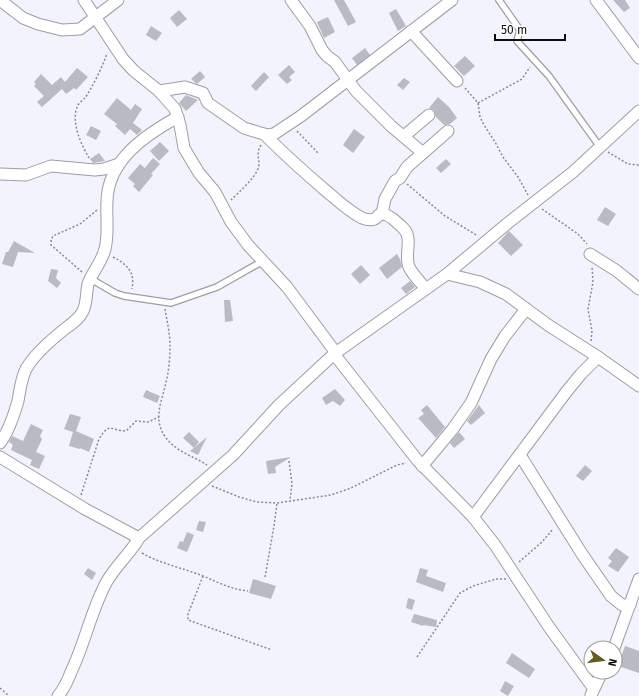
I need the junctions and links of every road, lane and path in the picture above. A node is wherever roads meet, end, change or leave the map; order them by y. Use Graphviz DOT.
graph roads {
  1 [pos="0,0"];
  2 [pos="84,0"];
  3 [pos="118,0"];
  4 [pos="291,0"];
  5 [pos="452,0"];
  6 [pos="499,0"];
  7 [pos="596,0"];
  8 [pos="96,18"];
  9 [pos="411,31"];
  10 [pos="110,39"];
  11 [pos="639,58"];
  12 [pos="534,61"];
  13 [pos="348,79"];
  14 [pos="457,81"];
  15 [pos="158,91"];
  16 [pos="478,103"];
  17 [pos="639,111"];
  18 [pos="429,115"];
  19 [pos="178,118"];
  20 [pos="290,123"];
  21 [pos="448,131"];
  22 [pos="267,136"];
  23 [pos="404,136"];
  24 [pos="600,148"];
  25 [pos="423,153"];
  26 [pos="318,154"];
  27 [pos="119,164"];
  28 [pos="639,165"];
  29 [pos="95,170"];
  30 [pos="0,174"];
  31 [pos="400,178"];
  32 [pos="107,201"];
  33 [pos="534,203"];
  34 [pos="223,206"];
  35 [pos="382,214"];
  36 [pos="486,241"];
  37 [pos="105,252"];
  38 [pos="590,254"];
  39 [pos="263,261"];
  40 [pos="447,274"];
  41 [pos="91,279"];
  42 [pos="639,289"];
  43 [pos="426,290"];
  44 [pos="130,297"];
  45 [pos="164,303"];
  46 [pos="526,309"];
  47 [pos="335,353"];
  48 [pos="595,355"];
  49 [pos="639,386"];
  50 [pos="159,417"];
  51 [pos="0,443"];
  52 [pos="520,455"];
  53 [pos="0,457"];
  54 [pos="289,461"];
  55 [pos="420,463"];
  56 [pos="214,472"];
  57 [pos="203,482"];
  58 [pos="290,500"];
  59 [pos="277,503"];
  60 [pos="76,504"];
  61 [pos="473,517"];
  62 [pos="562,522"];
  63 [pos="136,543"];
  64 [pos="511,569"];
  65 [pos="203,576"];
  66 [pos="265,577"];
  67 [pos="639,579"];
  68 [pos="518,580"];
  69 [pos="248,591"];
  70 [pos="634,599"];
  71 [pos="617,640"];
  72 [pos="272,650"];
  73 [pos="417,657"];
  74 [pos="598,680"];
  75 [pos="0,688"];
  76 [pos="592,693"];
  77 [pos="9,696"];
  78 [pos="58,696"];
  1 -- 8 [label="street"];
  2 -- 8 [label="street"];
  3 -- 8 [label="street"];
  4 -- 13 [label="street"];
  5 -- 9 [label="street"];
  6 -- 12 [label="lane"];
  7 -- 11 [label="street"];
  8 -- 10 [label="street"];
  9 -- 13 [label="street"];
  9 -- 14 [label="street"];
  10 -- 15 [label="street"];
  10 -- 29 [label="path"];
  12 -- 16 [label="path"];
  12 -- 24 [label="lane"];
  13 -- 20 [label="street"];
  13 -- 23 [label="street"];
  14 -- 16 [label="path"];
  15 -- 19 [label="street"];
  15 -- 22 [label="street"];
  16 -- 33 [label="path"];
  17 -- 24 [label="street"];
  18 -- 23 [label="street"];
  19 -- 27 [label="street"];
  19 -- 34 [label="street"];
  20 -- 22 [label="street"];
  20 -- 26 [label="path"];
  21 -- 25 [label="street"];
  22 -- 34 [label="path"];
  22 -- 35 [label="street"];
  23 -- 25 [label="street"];
  24 -- 28 [label="path"];
  24 -- 33 [label="street"];
  25 -- 31 [label="street"];
  27 -- 29 [label="street"];
  27 -- 32 [label="street"];
  29 -- 30 [label="street"];
  31 -- 35 [label="street"];
  31 -- 36 [label="path"];
  32 -- 37 [label="street"];
  32 -- 41 [label="path"];
  33 -- 36 [label="street"];
  33 -- 38 [label="path"];
  34 -- 39 [label="street"];
  35 -- 43 [label="street"];
  36 -- 40 [label="street"];
  37 -- 41 [label="street"];
  37 -- 44 [label="path"];
  38 -- 42 [label="street"];
  38 -- 48 [label="path"];
  39 -- 44 [label="lane"];
  39 -- 47 [label="street"];
  40 -- 43 [label="street"];
  40 -- 46 [label="street"];
  41 -- 44 [label="lane"];
  41 -- 51 [label="street"];
  43 -- 47 [label="street"];
  45 -- 50 [label="path"];
  46 -- 48 [label="street"];
  46 -- 55 [label="street"];
  47 -- 55 [label="street"];
  47 -- 56 [label="street"];
  48 -- 49 [label="street"];
  48 -- 52 [label="street"];
  50 -- 56 [label="path"];
  50 -- 60 [label="path"];
  52 -- 61 [label="street"];
  52 -- 62 [label="street"];
  53 -- 60 [label="street"];
  54 -- 58 [label="path"];
  55 -- 58 [label="path"];
  55 -- 61 [label="street"];
  56 -- 57 [label="street"];
  57 -- 59 [label="path"];
  57 -- 63 [label="street"];
  58 -- 59 [label="path"];
  59 -- 66 [label="path"];
  60 -- 63 [label="street"];
  61 -- 64 [label="street"];
  62 -- 64 [label="path"];
  62 -- 70 [label="street"];
  63 -- 65 [label="path"];
  63 -- 78 [label="street"];
  64 -- 68 [label="street"];
  65 -- 69 [label="path"];
  65 -- 72 [label="path"];
  67 -- 70 [label="street"];
  68 -- 73 [label="path"];
  68 -- 76 [label="street"];
  70 -- 71 [label="street"];
  74 -- 76 [label="street"];
  75 -- 77 [label="path"];
}
